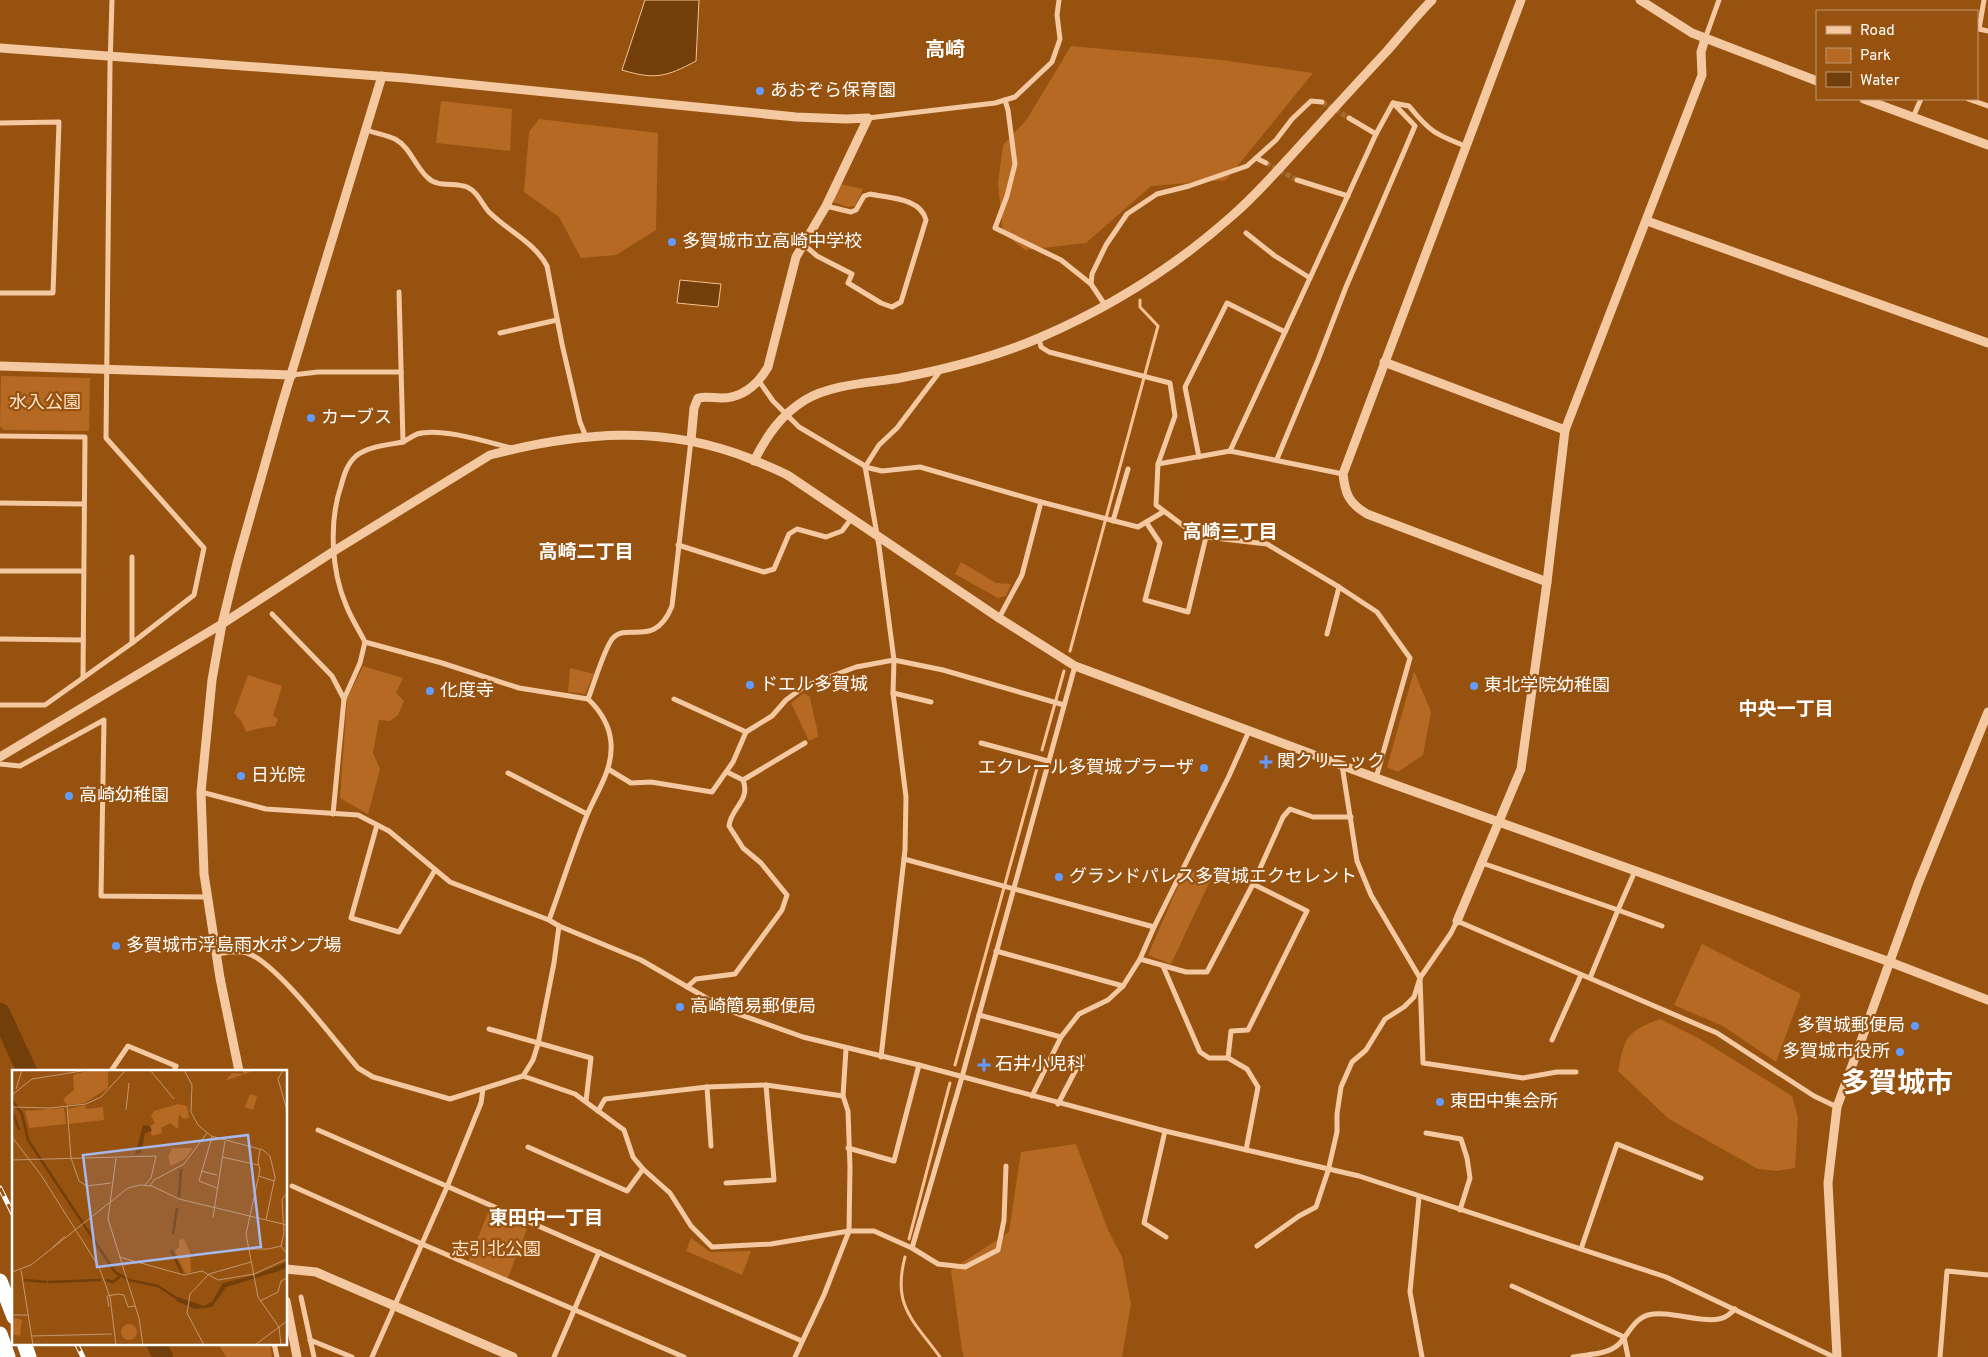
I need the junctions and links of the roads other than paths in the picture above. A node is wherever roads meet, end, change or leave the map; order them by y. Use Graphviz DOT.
graph roads {
  1 [pos="112,0"];
  2 [pos="1059,0"];
  3 [pos="1432,0"];
  4 [pos="1521,0"];
  5 [pos="1640,0"];
  6 [pos="1719,0"];
  7 [pos="1984,0"];
  8 [pos="1988,31"];
  9 [pos="1705,40"];
  10 [pos="0,48"];
  11 [pos="111,55"];
  12 [pos="382,76"];
  13 [pos="1816,81"];
  14 [pos="1004,100"];
  15 [pos="1867,100"];
  16 [pos="1921,100"];
  17 [pos="1971,100"];
  18 [pos="1322,102"];
  19 [pos="1393,103"];
  20 [pos="1988,106"];
  21 [pos="1913,117"];
  22 [pos="868,118"];
  23 [pos="1349,118"];
  24 [pos="0,123"];
  25 [pos="366,130"];
  26 [pos="1376,134"];
  27 [pos="1988,145"];
  28 [pos="1465,146"];
  29 [pos="1256,158"];
  30 [pos="1266,163"];
  31 [pos="1297,180"];
  32 [pos="1348,196"];
  33 [pos="826,206"];
  34 [pos="1647,221"];
  35 [pos="1246,233"];
  36 [pos="803,244"];
  37 [pos="1310,278"];
  38 [pos="1091,284"];
  39 [pos="399,292"];
  40 [pos="0,293"];
  41 [pos="1105,305"];
  42 [pos="557,320"];
  43 [pos="1285,332"];
  44 [pos="500,333"];
  45 [pos="1039,338"];
  46 [pos="1988,343"];
  47 [pos="1384,362"];
  48 [pos="0,366"];
  49 [pos="106,369"];
  50 [pos="941,369"];
  51 [pos="401,372"];
  52 [pos="292,375"];
  53 [pos="759,381"];
  54 [pos="787,414"];
  55 [pos="1565,430"];
  56 [pos="0,436"];
  57 [pos="586,437"];
  58 [pos="691,440"];
  59 [pos="403,442"];
  60 [pos="514,449"];
  61 [pos="1230,451"];
  62 [pos="1199,457"];
  63 [pos="1277,459"];
  64 [pos="754,461"];
  65 [pos="1158,464"];
  66 [pos="865,466"];
  67 [pos="1128,469"];
  68 [pos="1343,474"];
  69 [pos="1041,502"];
  70 [pos="0,503"];
  71 [pos="84,504"];
  72 [pos="1162,512"];
  73 [pos="851,519"];
  74 [pos="1111,520"];
  75 [pos="1146,522"];
  76 [pos="877,535"];
  77 [pos="1206,537"];
  78 [pos="678,545"];
  79 [pos="334,551"];
  80 [pos="132,557"];
  81 [pos="83,571"];
  82 [pos="0,572"];
  83 [pos="1547,582"];
  84 [pos="1339,587"];
  85 [pos="272,614"];
  86 [pos="998,618"];
  87 [pos="222,624"];
  88 [pos="1327,634"];
  89 [pos="0,639"];
  90 [pos="83,640"];
  91 [pos="365,642"];
  92 [pos="132,643"];
  93 [pos="894,660"];
  94 [pos="1075,666"];
  95 [pos="83,678"];
  96 [pos="893,693"];
  97 [pos="674,698"];
  98 [pos="344,699"];
  99 [pos="588,699"];
  100 [pos="931,702"];
  101 [pos="1062,704"];
  102 [pos="0,705"];
  103 [pos="1988,712"];
  104 [pos="1249,730"];
  105 [pos="746,732"];
  106 [pos="981,742"];
  107 [pos="805,743"];
  108 [pos="0,758"];
  109 [pos="1048,761"];
  110 [pos="0,764"];
  111 [pos="1342,764"];
  112 [pos="608,769"];
  113 [pos="727,772"];
  114 [pos="508,773"];
  115 [pos="1376,778"];
  116 [pos="743,780"];
  117 [pos="201,792"];
  118 [pos="333,814"];
  119 [pos="588,814"];
  120 [pos="1351,817"];
  121 [pos="1498,822"];
  122 [pos="377,825"];
  123 [pos="904,859"];
  124 [pos="1482,863"];
  125 [pos="435,870"];
  126 [pos="1635,871"];
  127 [pos="1253,884"];
  128 [pos="1011,889"];
  129 [pos="208,897"];
  130 [pos="1618,910"];
  131 [pos="549,920"];
  132 [pos="1457,921"];
  133 [pos="559,926"];
  134 [pos="1662,926"];
  135 [pos="1154,927"];
  136 [pos="996,951"];
  137 [pos="216,954"];
  138 [pos="1140,959"];
  139 [pos="1890,962"];
  140 [pos="1163,966"];
  141 [pos="1582,975"];
  142 [pos="1420,978"];
  143 [pos="1590,978"];
  144 [pos="1123,986"];
  145 [pos="687,987"];
  146 [pos="1988,1000"];
  147 [pos="979,1015"];
  148 [pos="489,1029"];
  149 [pos="1061,1037"];
  150 [pos="1552,1040"];
  151 [pos="538,1044"];
  152 [pos="846,1049"];
  153 [pos="881,1056"];
  154 [pos="1083,1056"];
  155 [pos="1228,1058"];
  156 [pos="919,1066"];
  157 [pos="112,1070"];
  158 [pos="174,1070"];
  159 [pos="239,1070"];
  160 [pos="1576,1072"];
  161 [pos="523,1076"];
  162 [pos="962,1077"];
  163 [pos="766,1085"];
  164 [pos="708,1088"];
  165 [pos="483,1089"];
  166 [pos="843,1096"];
  167 [pos="1032,1096"];
  168 [pos="586,1101"];
  169 [pos="1058,1104"];
  170 [pos="1837,1107"];
  171 [pos="598,1111"];
  172 [pos="318,1130"];
  173 [pos="1165,1131"];
  174 [pos="1426,1133"];
  175 [pos="711,1146"];
  176 [pos="528,1148"];
  177 [pos="848,1148"];
  178 [pos="1246,1150"];
  179 [pos="1006,1166"];
  180 [pos="643,1169"];
  181 [pos="1328,1171"];
  182 [pos="1701,1178"];
  183 [pos="726,1183"];
  184 [pos="292,1186"];
  185 [pos="447,1187"];
  186 [pos="1419,1197"];
  187 [pos="1460,1210"];
  188 [pos="849,1231"];
  189 [pos="1166,1237"];
  190 [pos="422,1244"];
  191 [pos="1256,1246"];
  192 [pos="912,1248"];
  193 [pos="1581,1249"];
  194 [pos="599,1252"];
  195 [pos="288,1269"];
  196 [pos="1988,1275"];
  197 [pos="0,1281"];
  198 [pos="1512,1286"];
  199 [pos="301,1297"];
  200 [pos="394,1306"];
  201 [pos="1734,1309"];
  202 [pos="575,1310"];
  203 [pos="288,1311"];
  204 [pos="12,1312"];
  205 [pos="0,1334"];
  206 [pos="1624,1337"];
  207 [pos="310,1340"];
  208 [pos="802,1341"];
  209 [pos="24,1344"];
  210 [pos="274,1344"];
  211 [pos="8,1357"];
  212 [pos="29,1357"];
  213 [pos="277,1357"];
  214 [pos="297,1357"];
  215 [pos="314,1357"];
  216 [pos="352,1357"];
  217 [pos="372,1357"];
  218 [pos="513,1357"];
  219 [pos="554,1357"];
  220 [pos="684,1357"];
  221 [pos="795,1357"];
  222 [pos="1422,1357"];
  223 [pos="1574,1357"];
  224 [pos="1628,1357"];
  225 [pos="1835,1357"];
  226 [pos="1940,1357"];
  1 -- 11 [label="street"];
  2 -- 14 [label="street"];
  3 -- 41 [label="street"];
  4 -- 28 [label="street"];
  5 -- 9 [label="street"];
  6 -- 9 [label="street"];
  7 -- 8 [label="street"];
  9 -- 13 [label="street"];
  9 -- 34 [label="street"];
  10 -- 11 [label="street"];
  11 -- 12 [label="street"];
  11 -- 49 [label="street"];
  12 -- 22 [label="street"];
  12 -- 25 [label="street"];
  14 -- 22 [label="street"];
  14 -- 38 [label="street"];
  15 -- 21 [label="street"];
  16 -- 21 [label="street"];
  17 -- 20 [label="street"];
  18 -- 29 [label="street"];
  19 -- 26 [label="street"];
  19 -- 28 [label="street"];
  19 -- 63 [label="street"];
  21 -- 27 [label="street"];
  22 -- 33 [label="street"];
  23 -- 26 [label="street"];
  24 -- 40 [label="street"];
  25 -- 42 [label="street"];
  25 -- 52 [label="street"];
  26 -- 32 [label="street"];
  28 -- 47 [label="street"];
  29 -- 30 [label="street"];
  29 -- 38 [label="street"];
  31 -- 32 [label="street"];
  32 -- 37 [label="street"];
  33 -- 36 [label="street"];
  33 -- 36 [label="street"];
  34 -- 46 [label="street"];
  34 -- 55 [label="street"];
  35 -- 37 [label="street"];
  36 -- 53 [label="street"];
  37 -- 43 [label="street"];
  38 -- 41 [label="street"];
  39 -- 51 [label="street"];
  41 -- 45 [label="street"];
  42 -- 44 [label="street"];
  42 -- 57 [label="street"];
  43 -- 61 [label="street"];
  43 -- 62 [label="street"];
  45 -- 50 [label="street"];
  45 -- 65 [label="street"];
  47 -- 55 [label="street"];
  47 -- 68 [label="street"];
  48 -- 49 [label="street"];
  49 -- 52 [label="street"];
  49 -- 92 [label="street"];
  50 -- 54 [label="street"];
  50 -- 66 [label="street"];
  51 -- 52 [label="street"];
  51 -- 59 [label="street"];
  52 -- 87 [label="street"];
  53 -- 54 [label="street"];
  53 -- 58 [label="street"];
  54 -- 64 [label="street"];
  54 -- 66 [label="street"];
  55 -- 83 [label="street"];
  56 -- 71 [label="street"];
  57 -- 58 [label="street"];
  57 -- 60 [label="street"];
  58 -- 64 [label="street"];
  58 -- 78 [label="street"];
  59 -- 60 [label="street"];
  59 -- 79 [label="street"];
  60 -- 79 [label="street"];
  61 -- 62 [label="street"];
  61 -- 63 [label="street"];
  62 -- 65 [label="street"];
  63 -- 68 [label="street"];
  64 -- 73 [label="street"];
  65 -- 72 [label="street"];
  66 -- 69 [label="street"];
  66 -- 76 [label="street"];
  67 -- 74 [label="street"];
  68 -- 83 [label="street"];
  69 -- 74 [label="street"];
  69 -- 86 [label="street"];
  70 -- 71 [label="street"];
  71 -- 81 [label="street"];
  72 -- 75 [label="street"];
  72 -- 77 [label="street"];
  73 -- 76 [label="street"];
  73 -- 78 [label="street"];
  74 -- 75 [label="street"];
  75 -- 77 [label="street"];
  76 -- 86 [label="street"];
  76 -- 93 [label="street"];
  77 -- 84 [label="street"];
  78 -- 99 [label="street"];
  79 -- 87 [label="street"];
  79 -- 91 [label="street"];
  80 -- 92 [label="street"];
  81 -- 82 [label="street"];
  81 -- 90 [label="street"];
  83 -- 121 [label="street"];
  84 -- 88 [label="street"];
  84 -- 115 [label="street"];
  85 -- 98 [label="street"];
  86 -- 94 [label="street"];
  87 -- 108 [label="street"];
  87 -- 117 [label="street"];
  89 -- 90 [label="street"];
  90 -- 95 [label="street"];
  91 -- 98 [label="street"];
  91 -- 99 [label="street"];
  92 -- 95 [label="street"];
  93 -- 96 [label="street"];
  93 -- 101 [label="street"];
  93 -- 105 [label="street"];
  94 -- 101 [label="street"];
  94 -- 104 [label="street"];
  95 -- 102 [label="street"];
  96 -- 100 [label="street"];
  96 -- 123 [label="street"];
  97 -- 105 [label="street"];
  98 -- 118 [label="street"];
  99 -- 112 [label="street"];
  101 -- 109 [label="street"];
  103 -- 139 [label="street"];
  104 -- 111 [label="street"];
  104 -- 135 [label="street"];
  105 -- 113 [label="street"];
  106 -- 109 [label="street"];
  107 -- 116 [label="street"];
  109 -- 128 [label="street"];
  110 -- 129 [label="street"];
  111 -- 115 [label="street"];
  111 -- 120 [label="street"];
  112 -- 113 [label="street"];
  112 -- 119 [label="street"];
  113 -- 116 [label="street"];
  114 -- 119 [label="street"];
  115 -- 121 [label="street"];
  116 -- 145 [label="street"];
  117 -- 118 [label="street"];
  117 -- 129 [label="street"];
  118 -- 122 [label="street"];
  119 -- 131 [label="street"];
  120 -- 127 [label="street"];
  120 -- 142 [label="street"];
  121 -- 124 [label="street"];
  121 -- 126 [label="street"];
  122 -- 125 [label="street"];
  122 -- 125 [label="street"];
  123 -- 128 [label="street"];
  123 -- 153 [label="street"];
  124 -- 130 [label="street"];
  124 -- 132 [label="street"];
  125 -- 131 [label="street"];
  126 -- 130 [label="street"];
  126 -- 139 [label="street"];
  127 -- 140 [label="street"];
  127 -- 155 [label="street"];
  128 -- 135 [label="street"];
  128 -- 136 [label="street"];
  129 -- 137 [label="street"];
  130 -- 134 [label="street"];
  130 -- 143 [label="street"];
  131 -- 133 [label="street"];
  132 -- 141 [label="street"];
  132 -- 142 [label="street"];
  133 -- 145 [label="street"];
  133 -- 151 [label="street"];
  135 -- 138 [label="street"];
  136 -- 144 [label="street"];
  136 -- 147 [label="street"];
  137 -- 159 [label="street"];
  137 -- 165 [label="street"];
  138 -- 140 [label="street"];
  138 -- 144 [label="street"];
  139 -- 146 [label="street"];
  139 -- 170 [label="street"];
  140 -- 155 [label="street"];
  141 -- 143 [label="street"];
  141 -- 150 [label="street"];
  142 -- 160 [label="street"];
  142 -- 181 [label="street"];
  143 -- 170 [label="street"];
  144 -- 149 [label="street"];
  145 -- 152 [label="street"];
  147 -- 149 [label="street"];
  147 -- 162 [label="street"];
  148 -- 151 [label="street"];
  149 -- 167 [label="street"];
  151 -- 161 [label="street"];
  151 -- 168 [label="street"];
  152 -- 153 [label="street"];
  152 -- 166 [label="street"];
  153 -- 156 [label="street"];
  154 -- 169 [label="street"];
  155 -- 178 [label="street"];
  156 -- 162 [label="street"];
  156 -- 177 [label="street"];
  157 -- 158 [label="street"];
  161 -- 165 [label="street"];
  161 -- 168 [label="street"];
  162 -- 167 [label="street"];
  162 -- 192 [label="street"];
  163 -- 164 [label="street"];
  163 -- 166 [label="street"];
  163 -- 183 [label="street"];
  164 -- 171 [label="street"];
  164 -- 175 [label="street"];
  165 -- 185 [label="street"];
  166 -- 177 [label="street"];
  167 -- 169 [label="street"];
  168 -- 171 [label="street"];
  169 -- 173 [label="street"];
  170 -- 225 [label="street"];
  171 -- 180 [label="street"];
  172 -- 185 [label="street"];
  173 -- 178 [label="street"];
  173 -- 189 [label="street"];
  174 -- 187 [label="street"];
  176 -- 180 [label="street"];
  177 -- 188 [label="street"];
  178 -- 181 [label="street"];
  179 -- 192 [label="street"];
  180 -- 188 [label="street"];
  181 -- 186 [label="street"];
  181 -- 191 [label="street"];
  182 -- 193 [label="street"];
  184 -- 190 [label="street"];
  185 -- 190 [label="street"];
  185 -- 194 [label="street"];
  186 -- 187 [label="street"];
  186 -- 222 [label="street"];
  187 -- 193 [label="street"];
  188 -- 192 [label="street"];
  188 -- 208 [label="street"];
  190 -- 200 [label="street"];
  190 -- 202 [label="street"];
  193 -- 201 [label="street"];
  194 -- 202 [label="street"];
  194 -- 208 [label="street"];
  195 -- 200 [label="street"];
  196 -- 226 [label="street"];
  197 -- 204 [label="highway"];
  198 -- 206 [label="street"];
  199 -- 207 [label="street"];
  200 -- 217 [label="street"];
  200 -- 218 [label="street"];
  201 -- 206 [label="street"];
  201 -- 225 [label="street"];
  202 -- 219 [label="street"];
  202 -- 220 [label="street"];
  203 -- 214 [label="street"];
  205 -- 211 [label="highway"];
  206 -- 223 [label="street"];
  206 -- 224 [label="street"];
  207 -- 215 [label="street"];
  207 -- 216 [label="street"];
  208 -- 221 [label="street"];
  209 -- 212 [label="highway"];
  210 -- 213 [label="street"];
}
